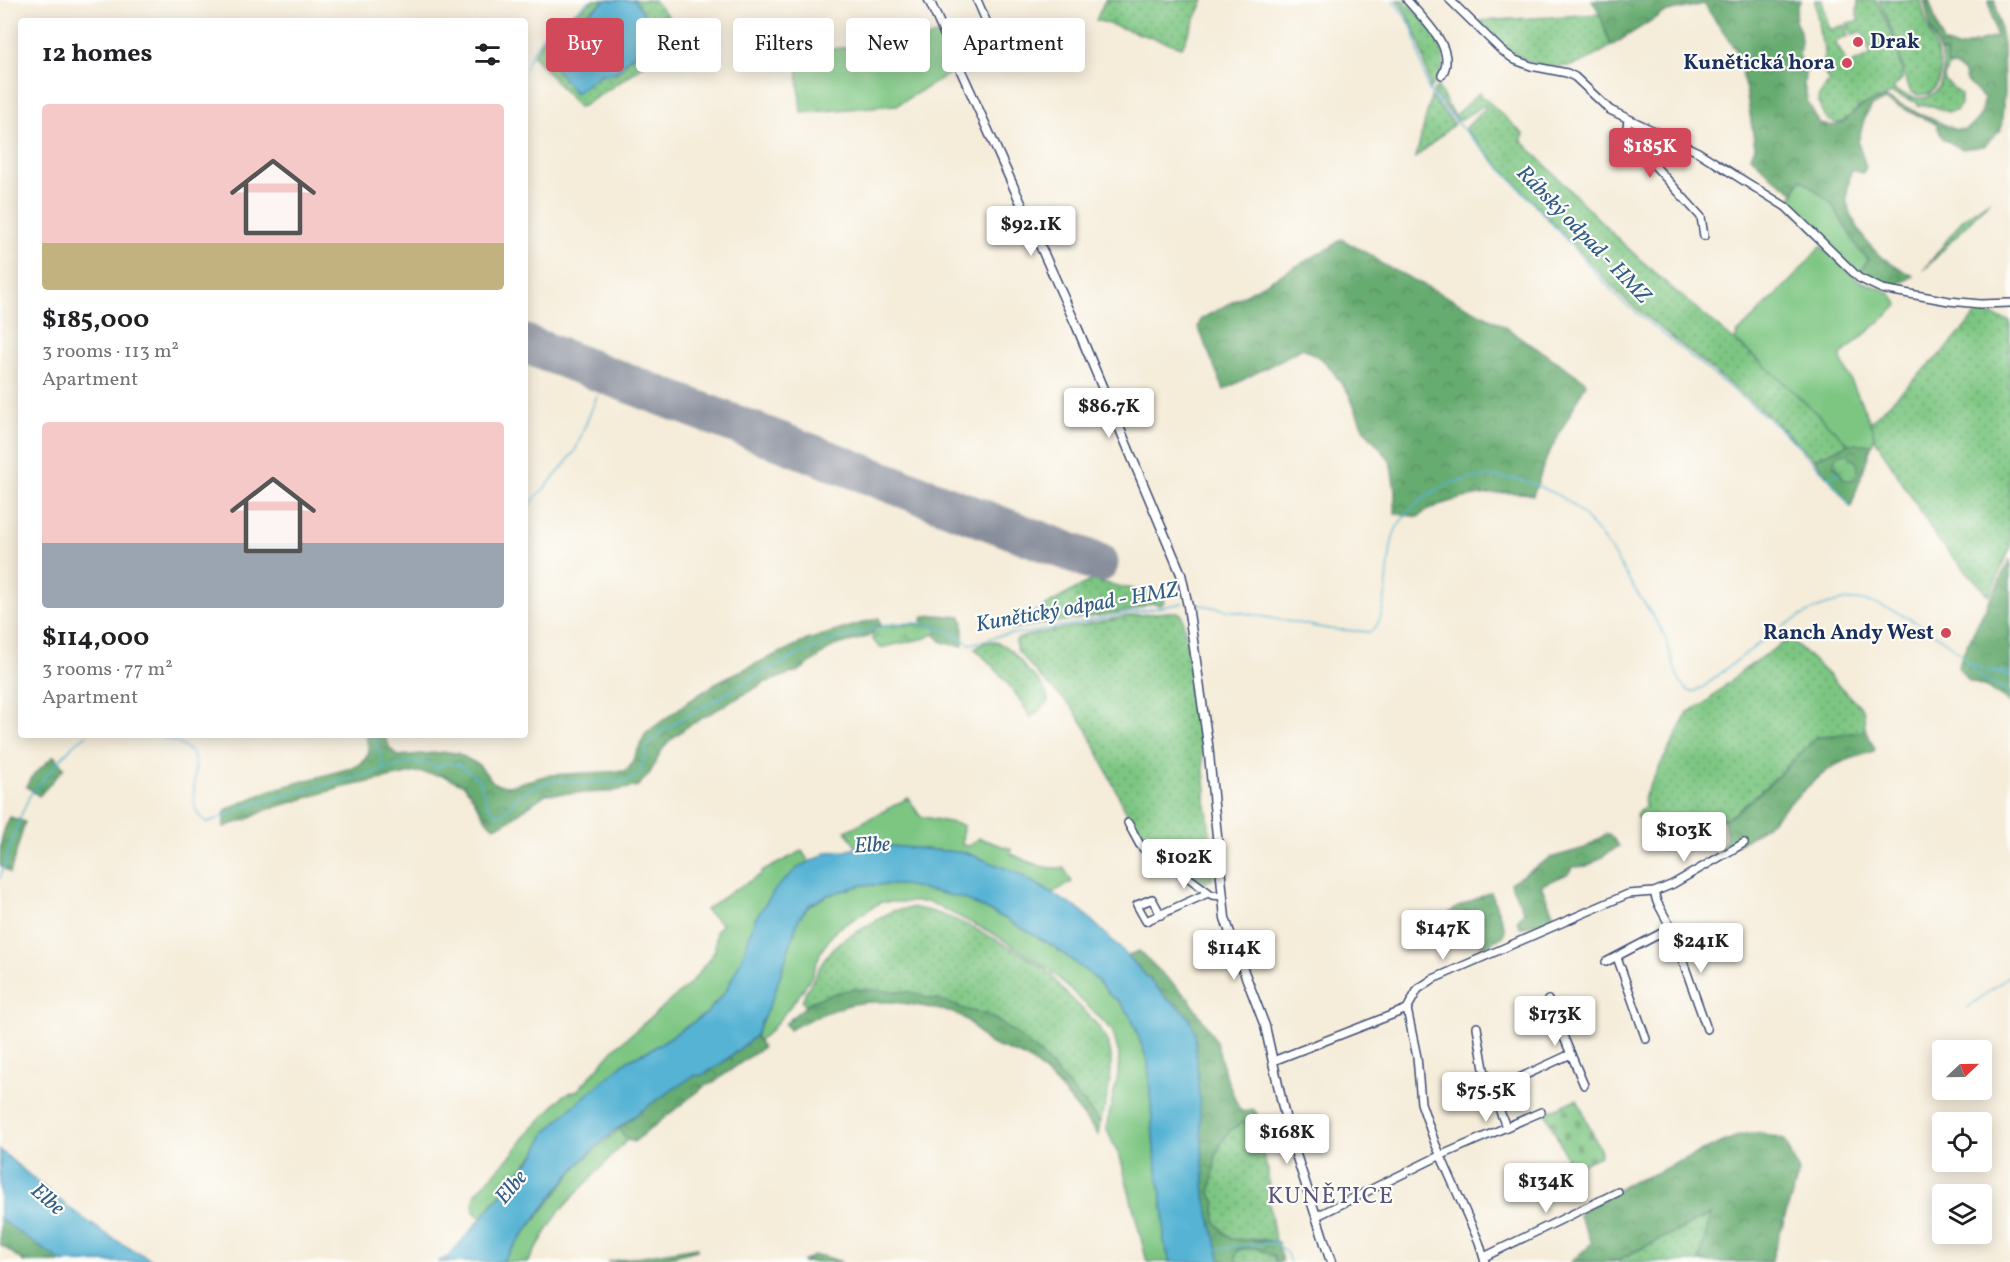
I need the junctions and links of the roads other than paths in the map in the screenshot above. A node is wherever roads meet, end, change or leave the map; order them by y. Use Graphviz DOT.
graph roads {
  1 [pos="929,0"];
  2 [pos="977,0"];
  3 [pos="1407,0"];
  4 [pos="1450,0"];
  5 [pos="985,18"];
  6 [pos="942,29"];
  7 [pos="962,72"];
  8 [pos="1442,75"];
  9 [pos="1628,120"];
  10 [pos="1704,236"];
  11 [pos="2010,303"];
  12 [pos="1128,823"];
  13 [pos="1744,843"];
  14 [pos="1654,892"];
  15 [pos="1208,893"];
  16 [pos="1222,896"];
  17 [pos="1161,915"];
  18 [pos="1671,928"];
  19 [pos="1617,957"];
  20 [pos="1606,962"];
  21 [pos="1548,1000"];
  22 [pos="1407,1009"];
  23 [pos="1478,1027"];
  24 [pos="1707,1029"];
  25 [pos="1646,1039"];
  26 [pos="1571,1054"];
  27 [pos="1274,1061"];
  28 [pos="1584,1084"];
  29 [pos="1493,1090"];
  30 [pos="1541,1112"];
  31 [pos="1506,1127"];
  32 [pos="1441,1156"];
  33 [pos="1618,1192"];
  34 [pos="1317,1216"];
  35 [pos="1485,1260"];
  36 [pos="1331,1262"];
  1 -- 6 [label="street"];
  2 -- 5 [label="street"];
  3 -- 8 [label="street"];
  4 -- 9 [label="street"];
  7 -- 16 [label="street"];
  9 -- 10 [label="street"];
  9 -- 11 [label="street"];
  12 -- 15 [label="street"];
  13 -- 14 [label="street"];
  14 -- 18 [label="street"];
  14 -- 22 [label="street"];
  15 -- 16 [label="street"];
  15 -- 17 [label="street"];
  16 -- 27 [label="street"];
  18 -- 19 [label="street"];
  18 -- 24 [label="street"];
  19 -- 20 [label="street"];
  19 -- 25 [label="street"];
  21 -- 26 [label="street"];
  22 -- 27 [label="street"];
  22 -- 32 [label="street"];
  23 -- 29 [label="street"];
  26 -- 28 [label="street"];
  26 -- 29 [label="street"];
  27 -- 34 [label="street"];
  29 -- 31 [label="street"];
  30 -- 31 [label="street"];
  31 -- 32 [label="street"];
  32 -- 34 [label="street"];
  32 -- 35 [label="street"];
  33 -- 35 [label="street"];
  34 -- 36 [label="street"];
}
